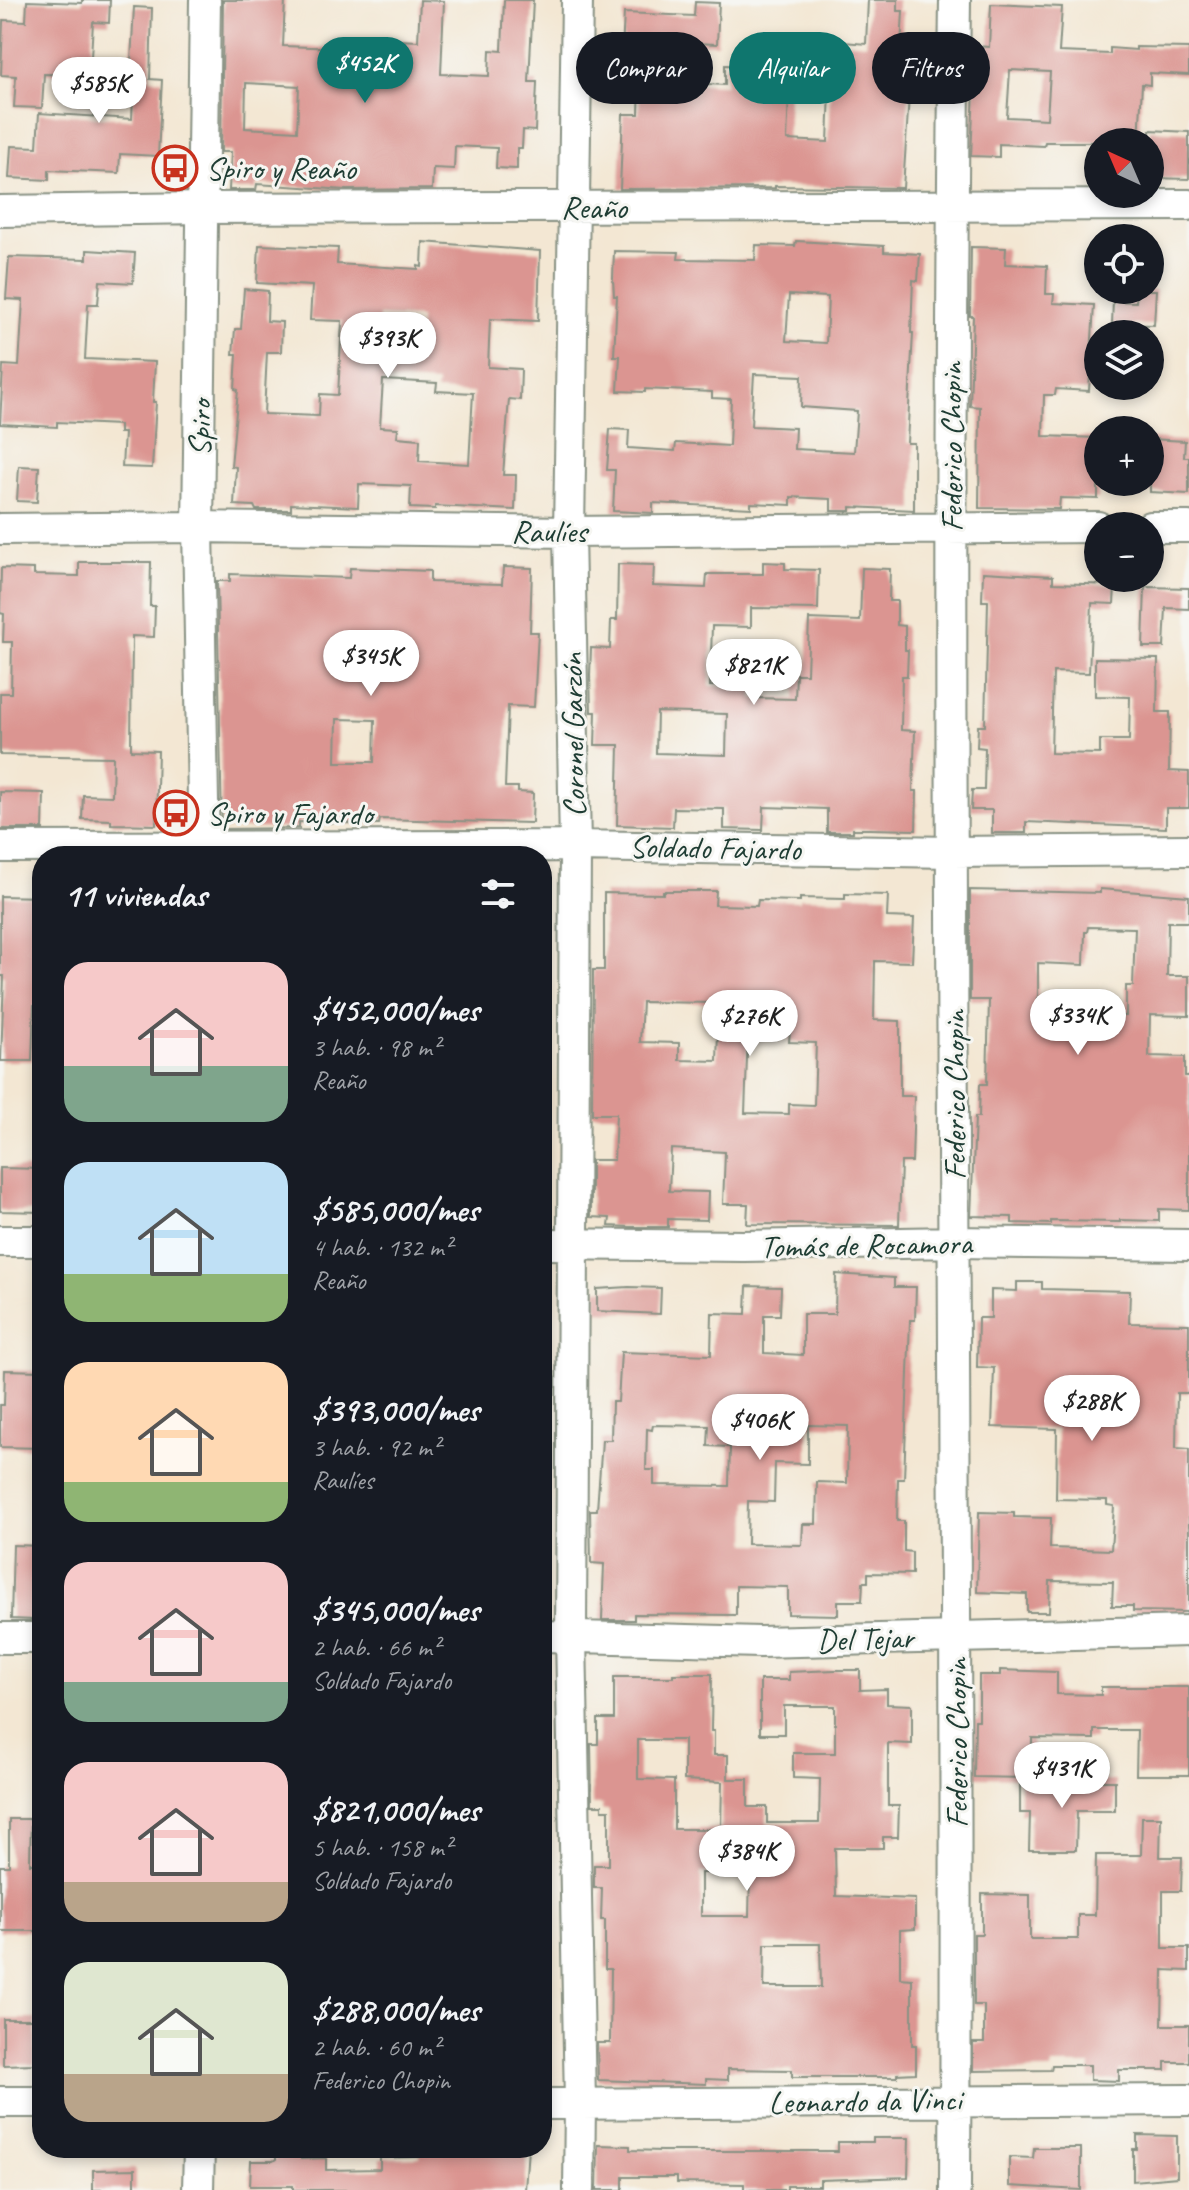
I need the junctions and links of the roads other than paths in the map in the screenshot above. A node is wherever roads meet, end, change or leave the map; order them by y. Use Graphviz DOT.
graph roads {
  1 [pos="205,0"];
  2 [pos="577,0"];
  3 [pos="955,0"];
  4 [pos="953,205"];
  5 [pos="1189,205"];
  6 [pos="575,207"];
  7 [pos="203,208"];
  8 [pos="0,211"];
  9 [pos="198,527"];
  10 [pos="1084,527"];
  11 [pos="1164,527"];
  12 [pos="1189,527"];
  13 [pos="950,528"];
  14 [pos="0,529"];
  15 [pos="569,532"];
  16 [pos="204,846"];
  17 [pos="552,846"];
  18 [pos="575,846"];
  19 [pos="0,847"];
  20 [pos="32,848"];
  21 [pos="1189,850"];
  22 [pos="953,852"];
  23 [pos="0,1241"];
  24 [pos="32,1241"];
  25 [pos="954,1242"];
  26 [pos="552,1244"];
  27 [pos="573,1244"];
  28 [pos="1189,1245"];
  29 [pos="1189,1631"];
  30 [pos="556,1636"];
  31 [pos="956,1636"];
  32 [pos="0,1638"];
  33 [pos="32,1638"];
  34 [pos="956,2099"];
  35 [pos="1189,2100"];
  36 [pos="0,2102"];
  37 [pos="32,2102"];
  38 [pos="580,2103"];
  39 [pos="552,2104"];
  40 [pos="199,2158"];
  41 [pos="198,2190"];
  42 [pos="579,2190"];
  43 [pos="955,2190"];
  1 -- 7 [label="street, Spiro"];
  2 -- 6 [label="street, Coronel Garzón"];
  3 -- 4 [label="street, Federico Chopin"];
  4 -- 5 [label="street, Reaño"];
  4 -- 6 [label="street, Reaño"];
  4 -- 13 [label="street, Federico Chopin"];
  6 -- 7 [label="street, Reaño"];
  6 -- 15 [label="street, Coronel Garzón"];
  7 -- 8 [label="street, Reaño"];
  7 -- 9 [label="street, Spiro"];
  9 -- 14 [label="street, Raulíes"];
  9 -- 15 [label="street, Raulíes"];
  9 -- 16 [label="street, Spiro"];
  10 -- 13 [label="street, Raulíes"];
  11 -- 12 [label="street"];
  13 -- 15 [label="street, Raulíes"];
  13 -- 22 [label="street, Federico Chopin"];
  15 -- 18 [label="street, Coronel Garzón"];
  17 -- 18 [label="street, Soldado Fajardo"];
  18 -- 22 [label="street, Soldado Fajardo"];
  18 -- 27 [label="street, Coronel Garzón"];
  19 -- 20 [label="street, Soldado Fajardo"];
  21 -- 22 [label="street, Soldado Fajardo"];
  22 -- 25 [label="street, Federico Chopin"];
  23 -- 24 [label="street"];
  25 -- 27 [label="street, Tomás de Rocamora"];
  25 -- 28 [label="street, Tomás de Rocamora"];
  25 -- 31 [label="street, Federico Chopin"];
  26 -- 27 [label="street, Tomás de Rocamora"];
  27 -- 30 [label="street, Coronel Garzón"];
  29 -- 31 [label="street, Del Tejar"];
  30 -- 31 [label="street, Del Tejar"];
  30 -- 38 [label="street, Coronel Garzón"];
  31 -- 34 [label="street, Federico Chopin"];
  32 -- 33 [label="street"];
  34 -- 35 [label="street, Leonardo da Vinci"];
  34 -- 38 [label="street, Leonardo da Vinci"];
  34 -- 43 [label="street, Federico Chopin"];
  36 -- 37 [label="street"];
  38 -- 39 [label="street, Leonardo da Vinci"];
  38 -- 42 [label="street, Coronel Garzón"];
  40 -- 41 [label="street"];
}
